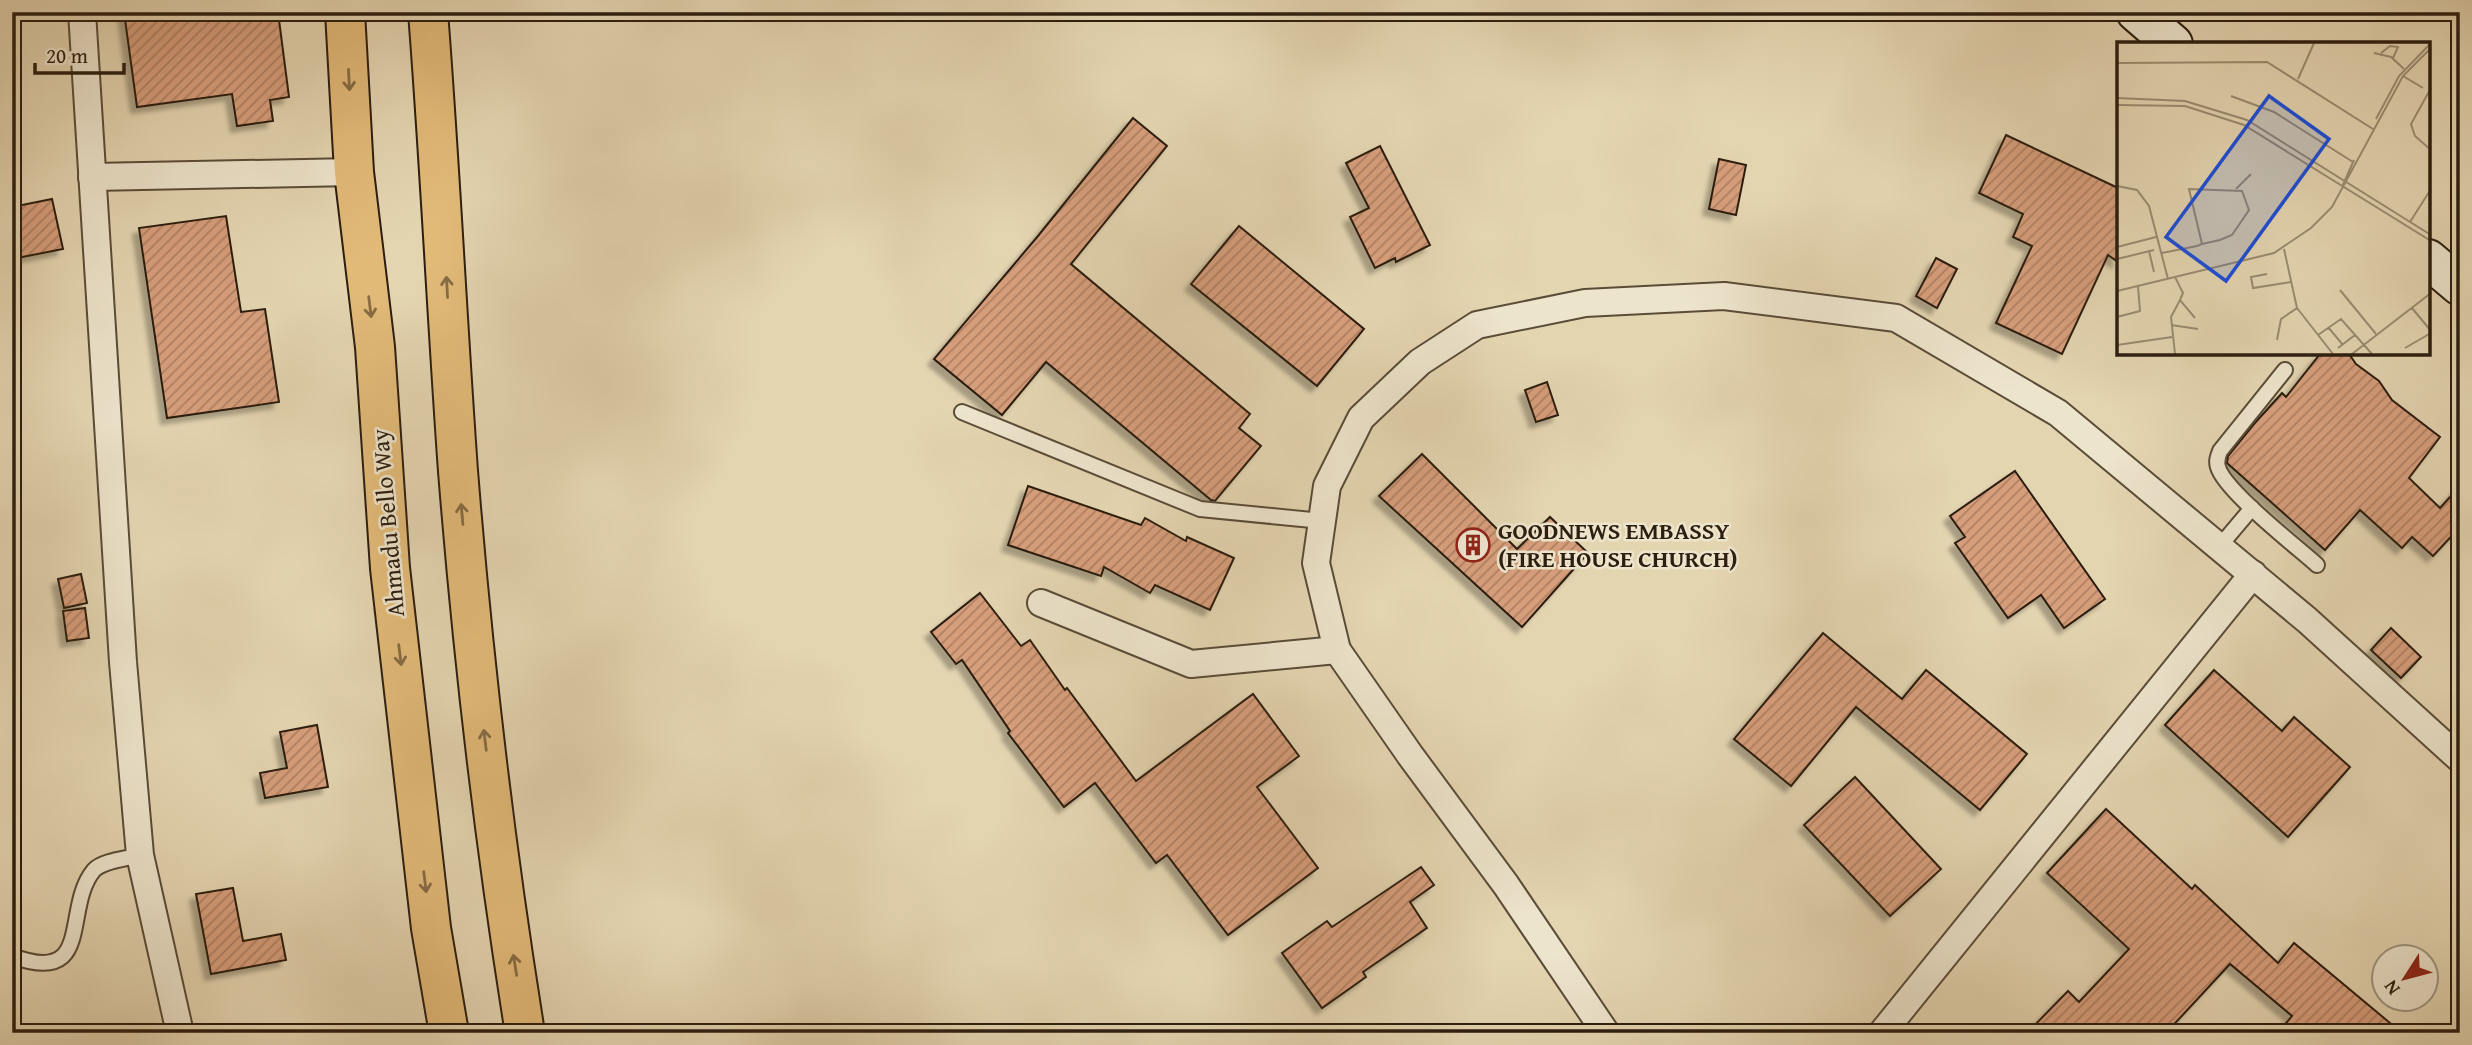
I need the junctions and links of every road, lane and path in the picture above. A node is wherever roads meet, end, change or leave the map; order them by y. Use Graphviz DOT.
graph roads {
  1 [pos="82,12"];
  2 [pos="345,12"];
  3 [pos="428,12"];
  4 [pos="2136,12"];
  5 [pos="2171,42"];
  6 [pos="354,173"];
  7 [pos="92,177"];
  8 [pos="2430,261"];
  9 [pos="2460,286"];
  10 [pos="2285,370"];
  11 [pos="962,412"];
  12 [pos="2252,508"];
  13 [pos="1322,521"];
  14 [pos="2219,547"];
  15 [pos="2317,565"];
  16 [pos="2253,574"];
  17 [pos="1041,603"];
  18 [pos="1337,650"];
  19 [pos="2460,759"];
  20 [pos="140,855"];
  21 [pos="12,956"];
  22 [pos="180,1033"];
  23 [pos="449,1033"];
  24 [pos="525,1033"];
  25 [pos="1606,1033"];
  26 [pos="1882,1033"];
  1 -- 7 [label="street"];
  2 -- 6 [label="main road, Ahmadu Bello Way, one-way"];
  24 -- 3 [label="main road, one-way"];
  4 -- 5 [label="street"];
  6 -- 7 [label="street"];
  6 -- 23 [label="main road, Ahmadu Bello Way, one-way"];
  7 -- 20 [label="street"];
  8 -- 9 [label="street"];
  10 -- 12 [label="lane"];
  11 -- 13 [label="lane"];
  12 -- 14 [label="lane"];
  12 -- 15 [label="lane"];
  13 -- 14 [label="street"];
  13 -- 18 [label="street"];
  14 -- 16 [label="street"];
  16 -- 19 [label="street"];
  16 -- 26 [label="street"];
  17 -- 18 [label="street"];
  18 -- 25 [label="street"];
  20 -- 21 [label="lane"];
  20 -- 22 [label="street"];
}
